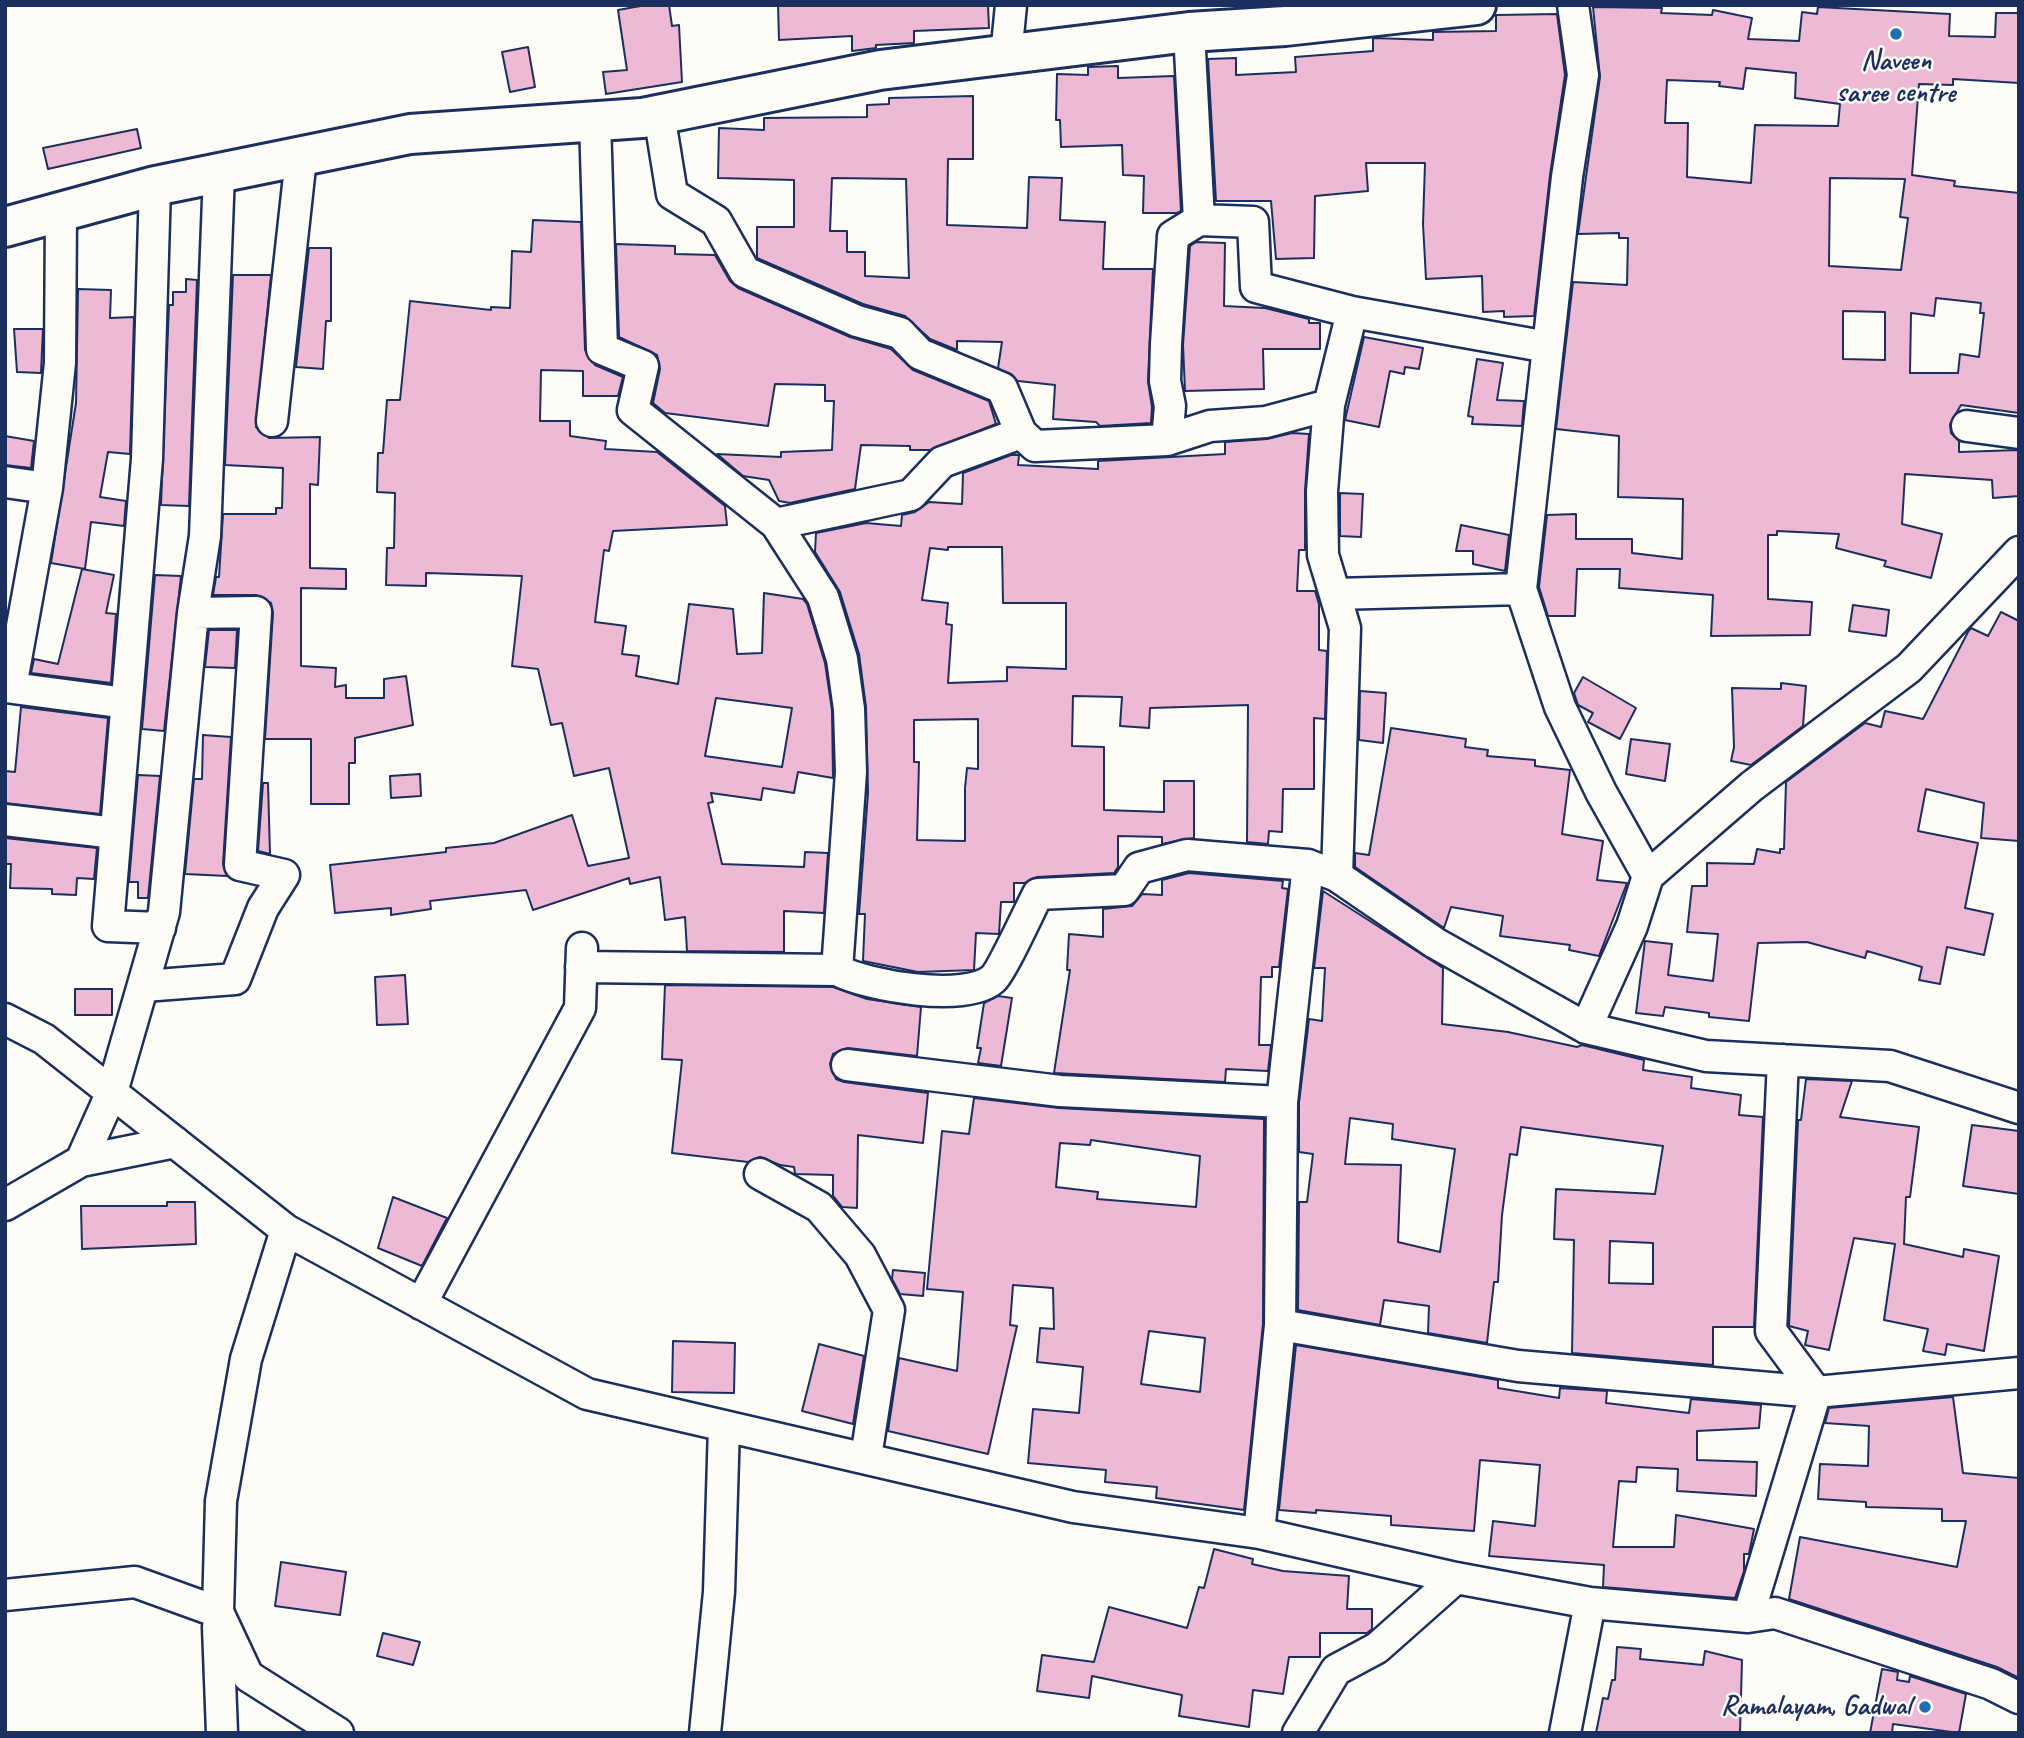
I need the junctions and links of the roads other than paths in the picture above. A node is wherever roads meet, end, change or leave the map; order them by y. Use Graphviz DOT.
graph roads {
  1 [pos="1011,5"];
  2 [pos="1476,5"];
  3 [pos="1573,5"];
  4 [pos="1288,15"];
  5 [pos="1189,32"];
  6 [pos="1006,56"];
  7 [pos="659,114"];
  8 [pos="595,121"];
  9 [pos="301,158"];
  10 [pos="219,173"];
  11 [pos="155,186"];
  12 [pos="61,212"];
  13 [pos="1199,220"];
  14 [pos="5,227"];
  15 [pos="1352,312"];
  16 [pos="1548,347"];
  17 [pos="1329,405"];
  18 [pos="272,421"];
  19 [pos="1967,426"];
  20 [pos="1021,433"];
  21 [pos="2019,433"];
  22 [pos="1167,440"];
  23 [pos="5,482"];
  24 [pos="47,488"];
  25 [pos="776,524"];
  26 [pos="2019,552"];
  27 [pos="1521,589"];
  28 [pos="1335,594"];
  29 [pos="193,613"];
  30 [pos="8,687"];
  31 [pos="126,703"];
  32 [pos="5,820"];
  33 [pos="115,833"];
  34 [pos="1308,865"];
  35 [pos="1337,876"];
  36 [pos="1648,876"];
  37 [pos="160,928"];
  38 [pos="837,970"];
  39 [pos="144,986"];
  40 [pos="5,1019"];
  41 [pos="1586,1028"];
  42 [pos="1783,1060"];
  43 [pos="847,1065"];
  44 [pos="112,1092"];
  45 [pos="1282,1102"];
  46 [pos="2019,1108"];
  47 [pos="175,1142"];
  48 [pos="81,1161"];
  49 [pos="760,1174"];
  50 [pos="5,1205"];
  51 [pos="286,1230"];
  52 [pos="421,1304"];
  53 [pos="1280,1325"];
  54 [pos="2019,1373"];
  55 [pos="1816,1392"];
  56 [pos="724,1426"];
  57 [pos="866,1457"];
  58 [pos="1259,1533"];
  59 [pos="1456,1578"];
  60 [pos="5,1595"];
  61 [pos="1590,1603"];
  62 [pos="218,1612"];
  63 [pos="1748,1617"];
  64 [pos="2019,1698"];
  65 [pos="222,1733"];
  66 [pos="338,1733"];
  67 [pos="705,1733"];
  68 [pos="1298,1733"];
  69 [pos="1565,1733"];
  1 -- 6 [label="street"];
  2 -- 4 [label="main road"];
  3 -- 16 [label="street"];
  4 -- 5 [label="main road"];
  5 -- 6 [label="main road"];
  5 -- 13 [label="street"];
  6 -- 7 [label="main road"];
  7 -- 8 [label="main road"];
  7 -- 20 [label="street"];
  8 -- 9 [label="main road"];
  8 -- 25 [label="street"];
  9 -- 10 [label="main road"];
  9 -- 18 [label="street"];
  10 -- 11 [label="main road"];
  10 -- 29 [label="street"];
  11 -- 12 [label="main road"];
  11 -- 31 [label="street"];
  12 -- 14 [label="main road"];
  12 -- 24 [label="street"];
  13 -- 15 [label="street"];
  13 -- 22 [label="street"];
  15 -- 16 [label="street"];
  15 -- 17 [label="street"];
  16 -- 27 [label="street"];
  17 -- 22 [label="street"];
  17 -- 28 [label="street"];
  19 -- 21 [label="street"];
  20 -- 22 [label="street"];
  20 -- 25 [label="street"];
  23 -- 24 [label="street"];
  24 -- 30 [label="street"];
  25 -- 38 [label="street"];
  26 -- 36 [label="street"];
  27 -- 28 [label="street"];
  27 -- 36 [label="street"];
  28 -- 35 [label="street"];
  29 -- 37 [label="street"];
  29 -- 39 [label="street"];
  30 -- 31 [label="street"];
  31 -- 33 [label="street"];
  32 -- 33 [label="street"];
  33 -- 37 [label="street"];
  34 -- 35 [label="street"];
  34 -- 38 [label="street"];
  34 -- 45 [label="street"];
  35 -- 41 [label="street"];
  36 -- 41 [label="street"];
  37 -- 39 [label="street"];
  38 -- 52 [label="street"];
  39 -- 44 [label="street"];
  40 -- 44 [label="street"];
  41 -- 42 [label="street"];
  42 -- 46 [label="street"];
  42 -- 55 [label="street"];
  43 -- 45 [label="street"];
  44 -- 47 [label="street"];
  44 -- 48 [label="street"];
  45 -- 53 [label="street"];
  47 -- 48 [label="street"];
  47 -- 51 [label="street"];
  48 -- 50 [label="street"];
  49 -- 57 [label="street"];
  51 -- 52 [label="street"];
  51 -- 62 [label="street"];
  52 -- 56 [label="street"];
  53 -- 55 [label="street"];
  53 -- 58 [label="street"];
  54 -- 55 [label="street"];
  55 -- 63 [label="street"];
  56 -- 57 [label="street"];
  56 -- 67 [label="street"];
  57 -- 58 [label="street"];
  58 -- 59 [label="street"];
  59 -- 61 [label="street"];
  59 -- 68 [label="street"];
  60 -- 62 [label="street"];
  61 -- 63 [label="street"];
  61 -- 69 [label="street"];
  62 -- 65 [label="street"];
  62 -- 66 [label="street"];
  63 -- 64 [label="street"];
}
